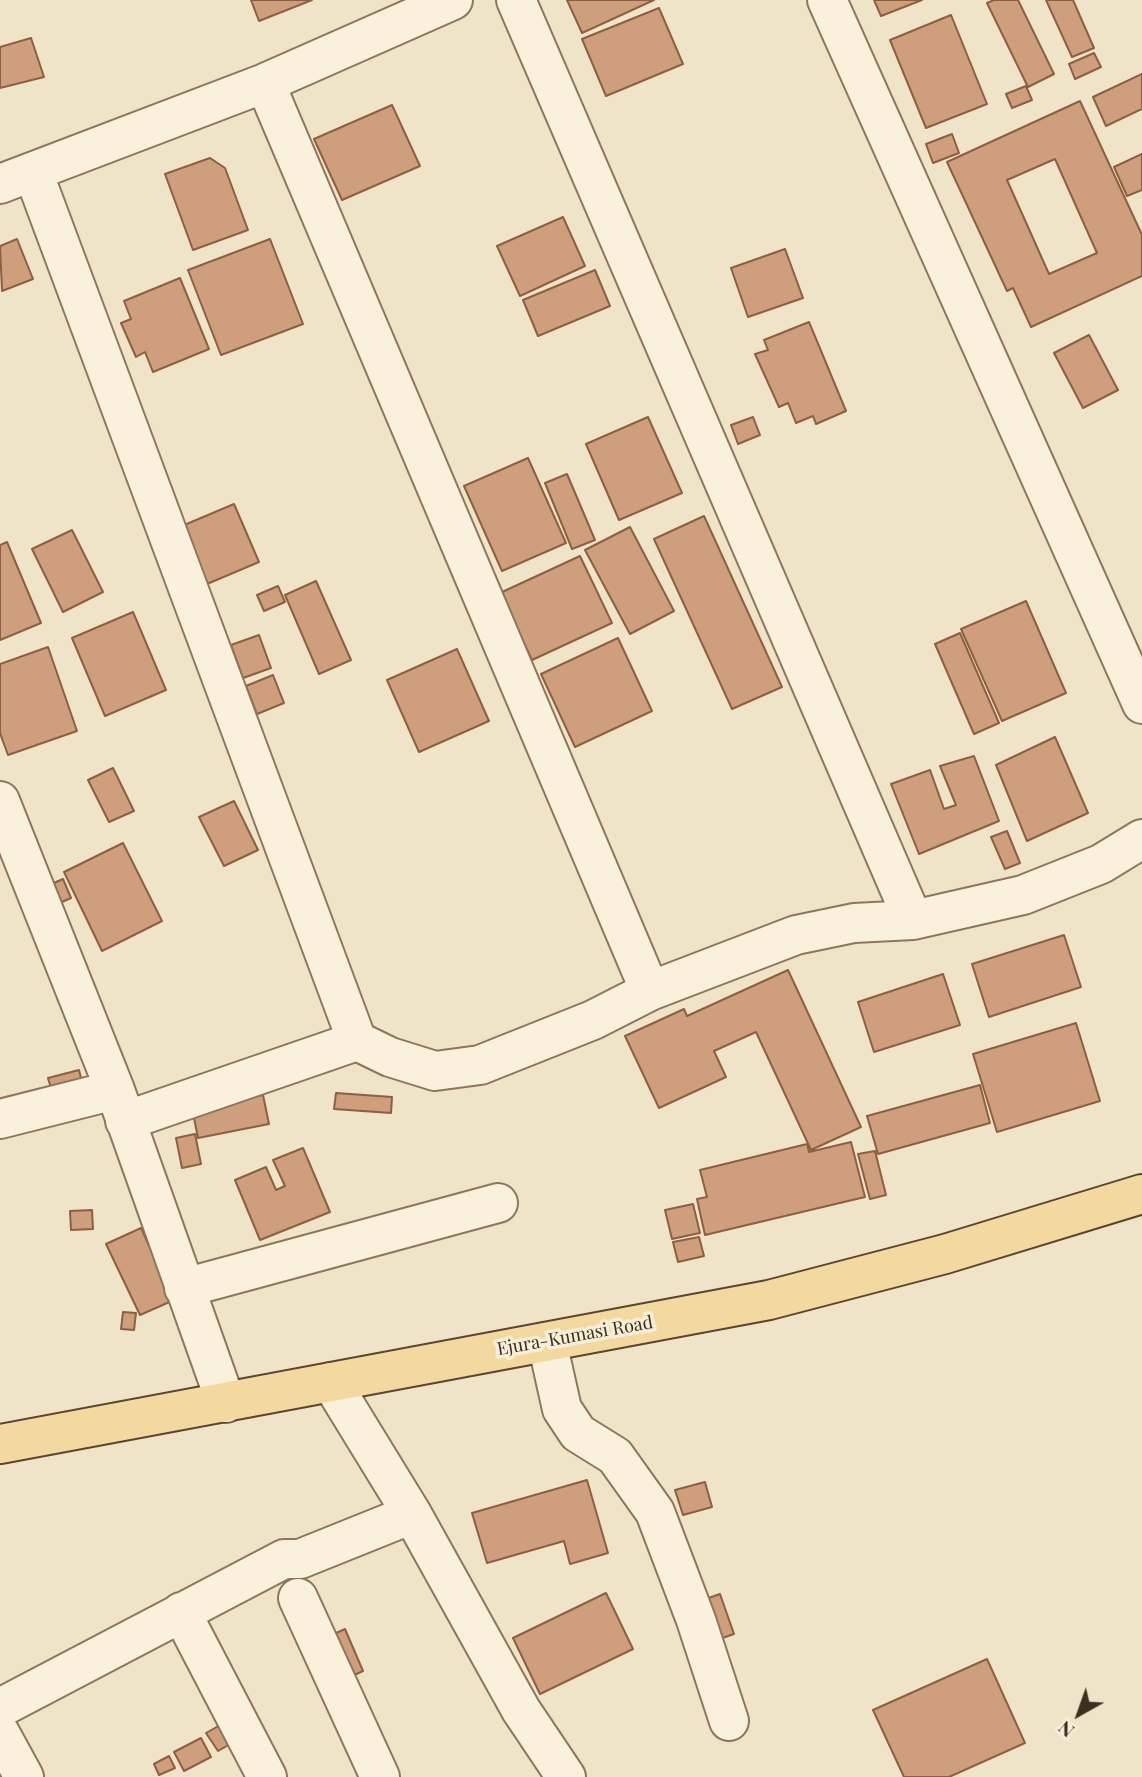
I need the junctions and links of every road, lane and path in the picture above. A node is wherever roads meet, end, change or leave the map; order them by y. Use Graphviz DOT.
graph roads {
  1 [pos="453,0"];
  2 [pos="516,0"];
  3 [pos="827,0"];
  4 [pos="265,83"];
  5 [pos="16,178"];
  6 [pos="1142,704"];
  7 [pos="0,801"];
  8 [pos="1142,839"];
  9 [pos="913,920"];
  10 [pos="650,990"];
  11 [pos="357,1041"];
  12 [pos="120,1106"];
  13 [pos="0,1119"];
  14 [pos="1142,1194"];
  15 [pos="498,1203"];
  16 [pos="184,1288"];
  17 [pos="547,1342"];
  18 [pos="331,1382"];
  19 [pos="226,1403"];
  20 [pos="0,1444"];
  21 [pos="412,1514"];
  22 [pos="298,1598"];
  23 [pos="181,1612"];
  24 [pos="0,1708"];
  25 [pos="729,1721"];
  26 [pos="0,1733"];
  27 [pos="556,1774"];
  28 [pos="24,1777"];
  29 [pos="267,1777"];
  30 [pos="380,1777"];
  1 -- 4 [label="street"];
  2 -- 9 [label="street"];
  3 -- 6 [label="street"];
  4 -- 5 [label="street"];
  4 -- 10 [label="street"];
  5 -- 11 [label="street"];
  7 -- 12 [label="street"];
  8 -- 9 [label="street"];
  9 -- 10 [label="street"];
  10 -- 11 [label="street"];
  11 -- 12 [label="street"];
  12 -- 13 [label="street"];
  12 -- 16 [label="street"];
  14 -- 17 [label="main road, Ejura-Kumasi Road"];
  15 -- 16 [label="street"];
  16 -- 19 [label="street"];
  17 -- 18 [label="main road, Ejura-Kumasi Road"];
  17 -- 25 [label="street"];
  18 -- 19 [label="main road, Ejura-Kumasi Road"];
  18 -- 21 [label="street"];
  19 -- 20 [label="main road, Ejura-Kumasi Road"];
  21 -- 23 [label="street"];
  21 -- 27 [label="street"];
  22 -- 30 [label="street"];
  23 -- 24 [label="street"];
  23 -- 29 [label="street"];
  26 -- 28 [label="street"];
}
